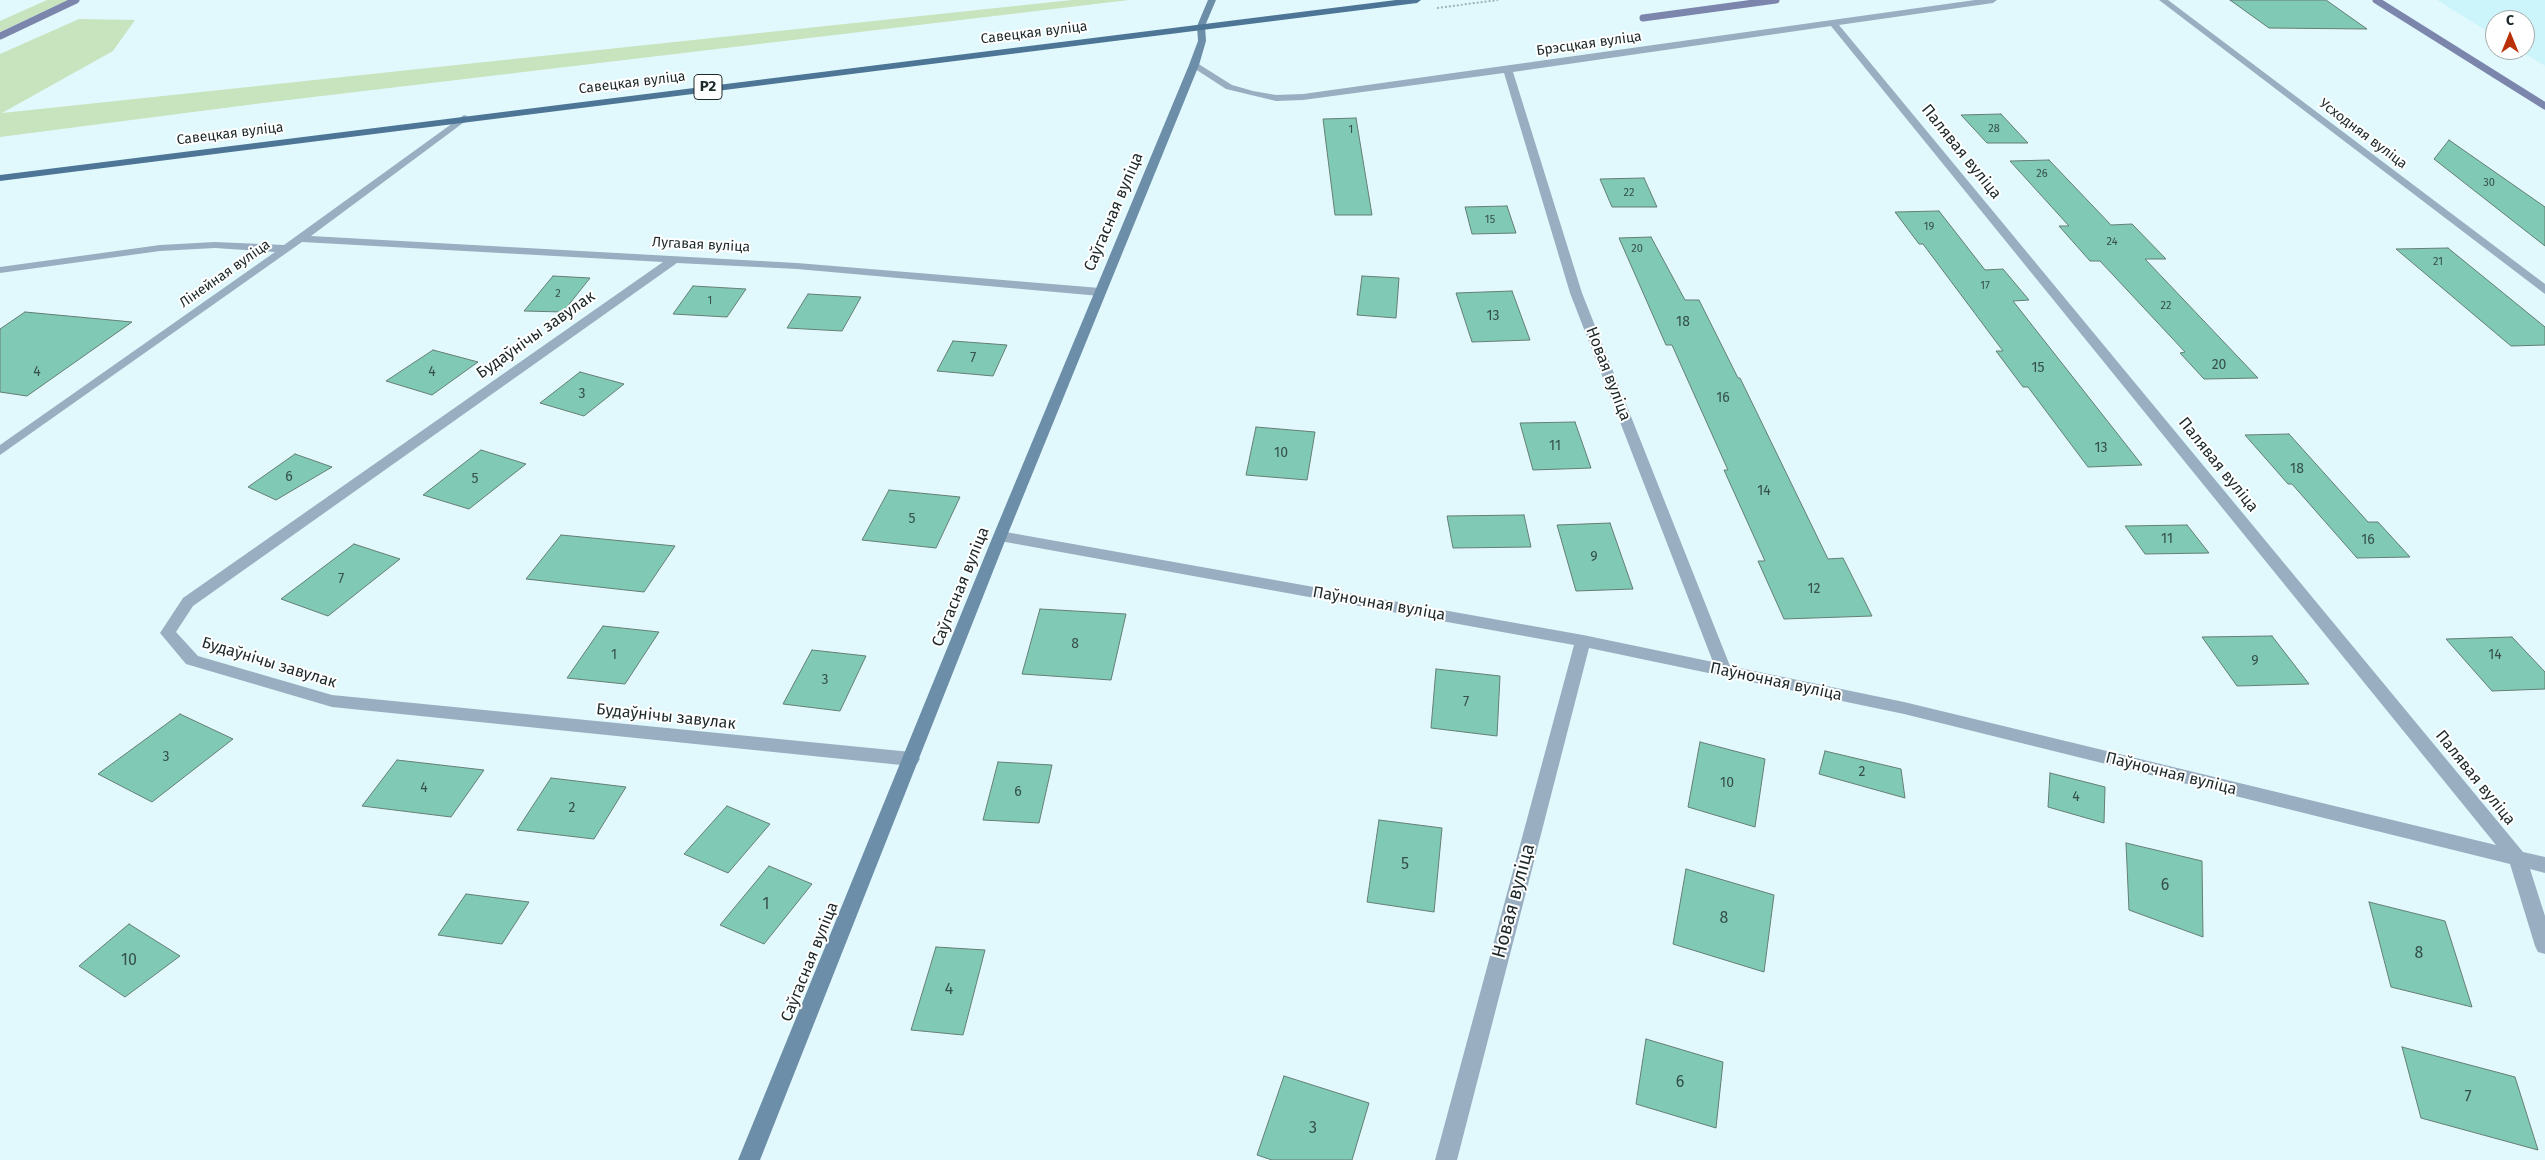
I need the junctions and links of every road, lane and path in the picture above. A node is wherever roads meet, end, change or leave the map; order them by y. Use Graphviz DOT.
graph roads {
  1 [pos="1212,0"];
  2 [pos="1417,0"];
  3 [pos="1498,0"];
  4 [pos="1993,0"];
  5 [pos="2163,0"];
  6 [pos="1435,8"];
  7 [pos="1833,23"];
  8 [pos="1201,26"];
  9 [pos="1194,65"];
  10 [pos="1508,70"];
  11 [pos="464,118"];
  12 [pos="0,178"];
  13 [pos="300,239"];
  14 [pos="286,249"];
  15 [pos="675,259"];
  16 [pos="0,270"];
  17 [pos="2545,290"];
  18 [pos="1100,292"];
  19 [pos="0,451"];
  20 [pos="1000,536"];
  21 [pos="1583,641"];
  22 [pos="1724,671"];
  23 [pos="911,759"];
  24 [pos="2518,859"];
  25 [pos="2545,865"];
  26 [pos="2545,946"];
  27 [pos="749,1160"];
  28 [pos="1446,1160"];
  1 -- 8 [label="street, Саўгасная вуліца"];
  2 -- 8 [label="main road, Савецкая вуліца / Р2"];
  3 -- 6 [label="path"];
  4 -- 7 [label="street, Брэсцкая вуліца"];
  5 -- 17 [label="street, Усходняя вуліца"];
  7 -- 10 [label="street, Брэсцкая вуліца"];
  7 -- 24 [label="street, Палявая вуліца"];
  8 -- 9 [label="street, Саўгасная вуліца"];
  8 -- 11 [label="main road, Савецкая вуліца / Р2"];
  9 -- 10 [label="street, Брэсцкая вуліца"];
  9 -- 18 [label="street, Саўгасная вуліца"];
  10 -- 22 [label="street, Новая вуліца"];
  11 -- 12 [label="main road, Савецкая вуліца / Р2"];
  11 -- 13 [label="street, Лінейная вуліца"];
  13 -- 14 [label="street, Лінейная вуліца"];
  13 -- 15 [label="street, Лугавая вуліца"];
  14 -- 16 [label="street"];
  14 -- 19 [label="street, Лінейная вуліца"];
  15 -- 18 [label="street, Лугавая вуліца"];
  15 -- 23 [label="street, Будаўнічы завулак"];
  18 -- 20 [label="street, Саўгасная вуліца"];
  20 -- 21 [label="street, Паўночная вуліца"];
  20 -- 23 [label="street, Саўгасная вуліца"];
  21 -- 22 [label="street, Паўночная вуліца"];
  21 -- 28 [label="street, Новая вуліца"];
  22 -- 24 [label="street, Паўночная вуліца"];
  23 -- 27 [label="street, Саўгасная вуліца"];
  24 -- 25 [label="street, Паўночная вуліца"];
  24 -- 26 [label="street, Палявая вуліца"];
}
